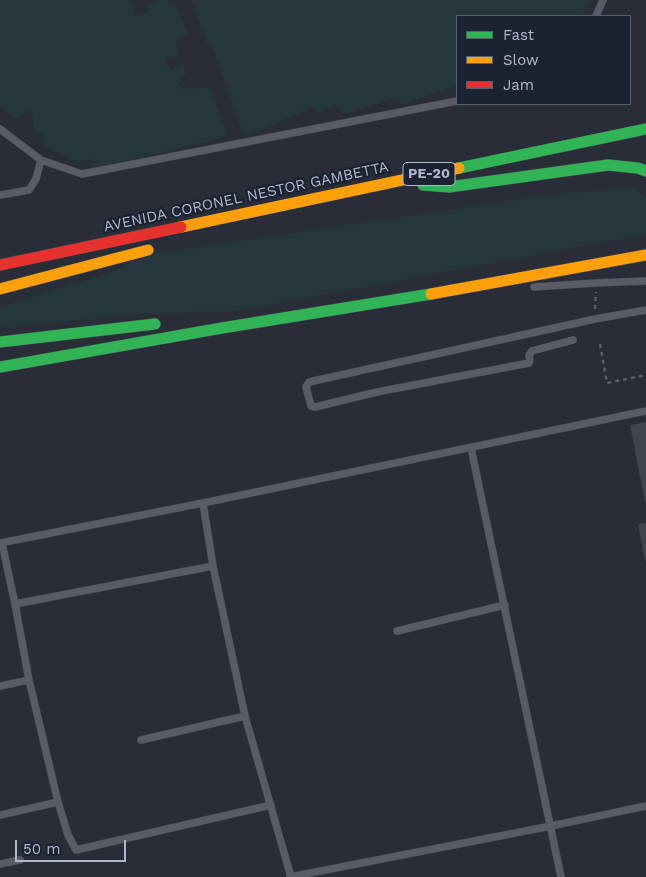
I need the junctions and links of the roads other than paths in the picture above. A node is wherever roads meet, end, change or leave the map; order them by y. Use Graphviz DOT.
graph roads {
  1 [pos="603,0"];
  2 [pos="596,15"];
  3 [pos="456,101"];
  4 [pos="0,129"];
  5 [pos="646,129"];
  6 [pos="41,160"];
  7 [pos="646,171"];
  8 [pos="386,183"];
  9 [pos="0,195"];
  10 [pos="212,220"];
  11 [pos="172,240"];
  12 [pos="156,248"];
  13 [pos="646,255"];
  14 [pos="0,266"];
  15 [pos="646,281"];
  16 [pos="527,288"];
  17 [pos="0,289"];
  18 [pos="498,290"];
  19 [pos="431,294"];
  20 [pos="646,310"];
  21 [pos="168,322"];
  22 [pos="187,323"];
  23 [pos="222,328"];
  24 [pos="573,340"];
  25 [pos="0,342"];
  26 [pos="0,367"];
  27 [pos="646,411"];
  28 [pos="471,448"];
  29 [pos="203,503"];
  30 [pos="1,543"];
  31 [pos="213,566"];
  32 [pos="15,604"];
  33 [pos="504,606"];
  34 [pos="397,631"];
  35 [pos="28,680"];
  36 [pos="0,686"];
  37 [pos="245,716"];
  38 [pos="141,740"];
  39 [pos="58,802"];
  40 [pos="271,805"];
  41 [pos="646,806"];
  42 [pos="0,815"];
  43 [pos="552,826"];
  44 [pos="20,860"];
  45 [pos="0,864"];
  46 [pos="290,877"];
  47 [pos="561,877"];
  1 -- 2 [label="lane"];
  3 -- 6 [label="lane"];
  4 -- 6 [label="lane"];
  5 -- 8 [label="highway, AVENIDA CORONEL NESTOR GAMBETTA / PE-20"];
  6 -- 9 [label="lane"];
  7 -- 8 [label="highway"];
  8 -- 10 [label="highway, AVENIDA CORONEL NESTOR GAMBETTA / PE-20"];
  10 -- 11 [label="highway"];
  10 -- 14 [label="highway, AVENIDA CORONEL NESTOR GAMBETTA / PE-20"];
  12 -- 17 [label="highway"];
  13 -- 19 [label="highway"];
  15 -- 16 [label="lane"];
  18 -- 19 [label="lane"];
  19 -- 23 [label="highway"];
  20 -- 24 [label="lane"];
  21 -- 25 [label="highway"];
  22 -- 23 [label="highway"];
  23 -- 26 [label="highway"];
  27 -- 28 [label="lane"];
  28 -- 29 [label="lane"];
  28 -- 33 [label="lane"];
  29 -- 30 [label="lane"];
  29 -- 31 [label="lane"];
  30 -- 32 [label="lane"];
  31 -- 32 [label="lane"];
  31 -- 37 [label="lane"];
  32 -- 35 [label="lane"];
  33 -- 34 [label="lane"];
  33 -- 43 [label="lane"];
  35 -- 36 [label="lane"];
  35 -- 39 [label="lane"];
  37 -- 38 [label="lane"];
  37 -- 40 [label="lane"];
  39 -- 40 [label="lane"];
  39 -- 42 [label="lane"];
  40 -- 46 [label="lane"];
  41 -- 43 [label="lane"];
  43 -- 46 [label="lane"];
  43 -- 47 [label="lane"];
  44 -- 45 [label="lane"];
}
